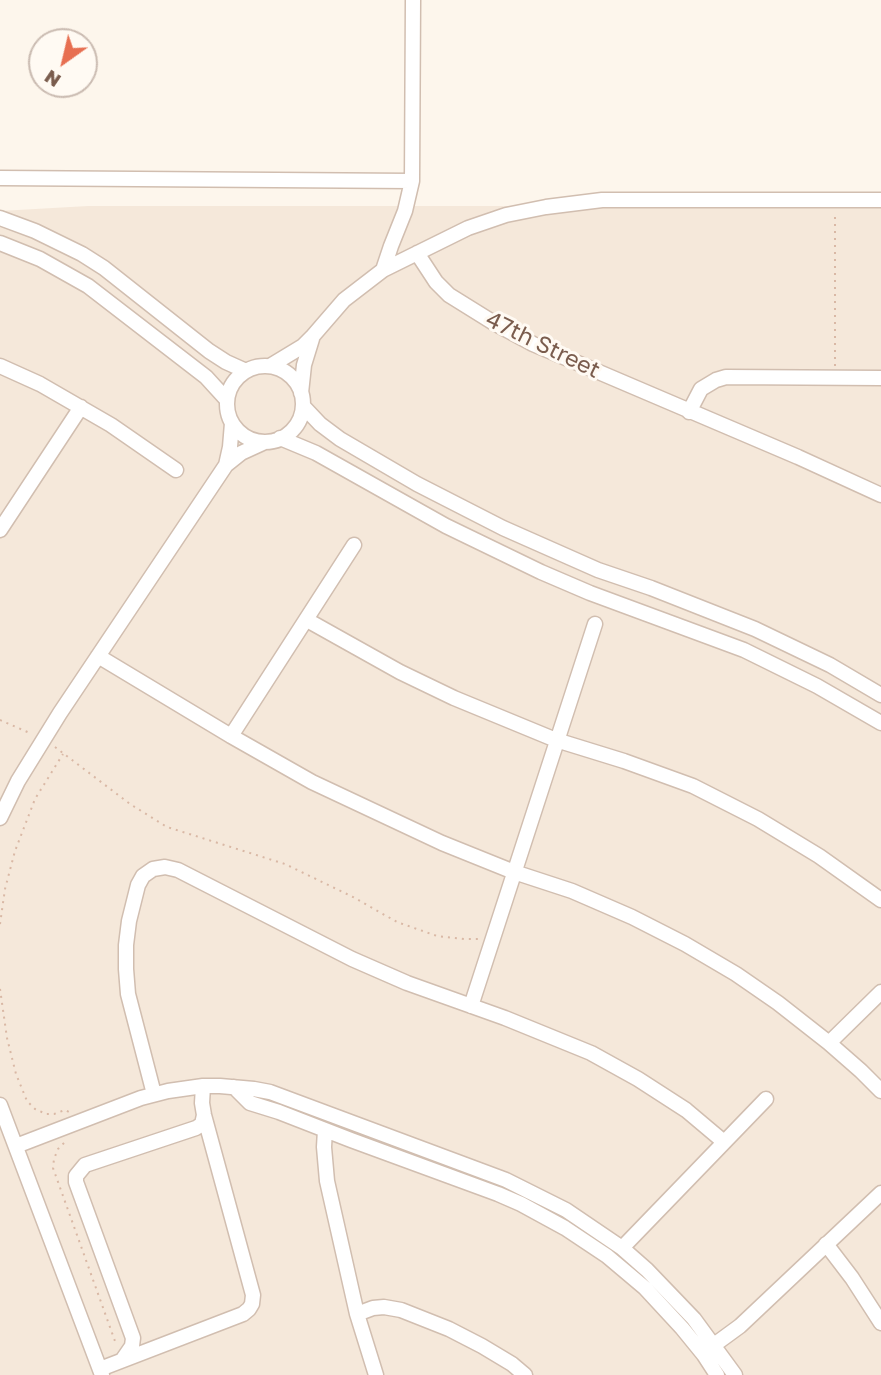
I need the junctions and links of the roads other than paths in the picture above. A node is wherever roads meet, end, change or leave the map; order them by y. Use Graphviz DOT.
graph roads {
  1 [pos="413,0"];
  2 [pos="0,178"];
  3 [pos="412,181"];
  4 [pos="881,200"];
  5 [pos="0,218"];
  6 [pos="0,243"];
  7 [pos="417,253"];
  8 [pos="383,271"];
  9 [pos="312,337"];
  10 [pos="0,366"];
  11 [pos="270,366"];
  12 [pos="246,371"];
  13 [pos="881,378"];
  14 [pos="227,400"];
  15 [pos="302,400"];
  16 [pos="81,407"];
  17 [pos="689,412"];
  18 [pos="232,423"];
  19 [pos="280,438"];
  20 [pos="265,442"];
  21 [pos="226,465"];
  22 [pos="176,470"];
  23 [pos="881,495"];
  24 [pos="1,526"];
  25 [pos="354,545"];
  26 [pos="307,620"];
  27 [pos="595,624"];
  28 [pos="98,656"];
  29 [pos="881,695"];
  30 [pos="881,723"];
  31 [pos="231,736"];
  32 [pos="556,740"];
  33 [pos="0,818"];
  34 [pos="514,872"];
  35 [pos="881,900"];
  36 [pos="881,992"];
  37 [pos="471,1006"];
  38 [pos="830,1043"];
  39 [pos="203,1086"];
  40 [pos="234,1087"];
  41 [pos="881,1091"];
  42 [pos="154,1094"];
  43 [pos="766,1099"];
  44 [pos="0,1105"];
  45 [pos="204,1115"];
  46 [pos="325,1130"];
  47 [pos="724,1142"];
  48 [pos="16,1146"];
  49 [pos="881,1193"];
  50 [pos="826,1244"];
  51 [pos="622,1248"];
  52 [pos="357,1314"];
  53 [pos="881,1324"];
  54 [pos="714,1345"];
  55 [pos="122,1360"];
  56 [pos="101,1372"];
  57 [pos="376,1375"];
  58 [pos="525,1375"];
  59 [pos="717,1375"];
  60 [pos="735,1375"];
  1 -- 3 [label="street"];
  2 -- 3 [label="street"];
  3 -- 8 [label="street"];
  4 -- 7 [label="street"];
  5 -- 12 [label="street"];
  6 -- 14 [label="street"];
  7 -- 8 [label="street"];
  7 -- 17 [label="street, 47th Street"];
  8 -- 9 [label="street"];
  9 -- 11 [label="street"];
  9 -- 15 [label="street"];
  10 -- 16 [label="street"];
  11 -- 12 [label="street"];
  11 -- 15 [label="street"];
  12 -- 14 [label="street"];
  13 -- 17 [label="street"];
  14 -- 18 [label="street"];
  15 -- 19 [label="street"];
  15 -- 29 [label="street"];
  16 -- 22 [label="street"];
  16 -- 24 [label="street"];
  17 -- 23 [label="street, 47th Street"];
  18 -- 20 [label="street"];
  18 -- 21 [label="street"];
  19 -- 20 [label="street"];
  19 -- 30 [label="street"];
  20 -- 21 [label="street"];
  21 -- 28 [label="street"];
  25 -- 26 [label="street"];
  26 -- 31 [label="street"];
  26 -- 32 [label="street"];
  27 -- 32 [label="street"];
  28 -- 31 [label="street"];
  28 -- 33 [label="street"];
  31 -- 34 [label="street"];
  32 -- 34 [label="street"];
  32 -- 35 [label="street"];
  34 -- 37 [label="street"];
  34 -- 38 [label="street"];
  36 -- 38 [label="street"];
  37 -- 42 [label="street"];
  37 -- 47 [label="street"];
  38 -- 41 [label="street"];
  39 -- 40 [label="street"];
  39 -- 42 [label="street"];
  39 -- 45 [label="street"];
  40 -- 46 [label="street"];
  40 -- 51 [label="street"];
  42 -- 48 [label="street"];
  43 -- 47 [label="street"];
  44 -- 48 [label="street"];
  45 -- 55 [label="street"];
  45 -- 55 [label="street"];
  46 -- 52 [label="street"];
  46 -- 59 [label="street"];
  47 -- 51 [label="street"];
  48 -- 56 [label="street"];
  49 -- 50 [label="street"];
  50 -- 53 [label="street"];
  50 -- 54 [label="street"];
  51 -- 54 [label="street"];
  52 -- 57 [label="street"];
  52 -- 58 [label="street"];
  54 -- 60 [label="street"];
  55 -- 56 [label="street"];
}
